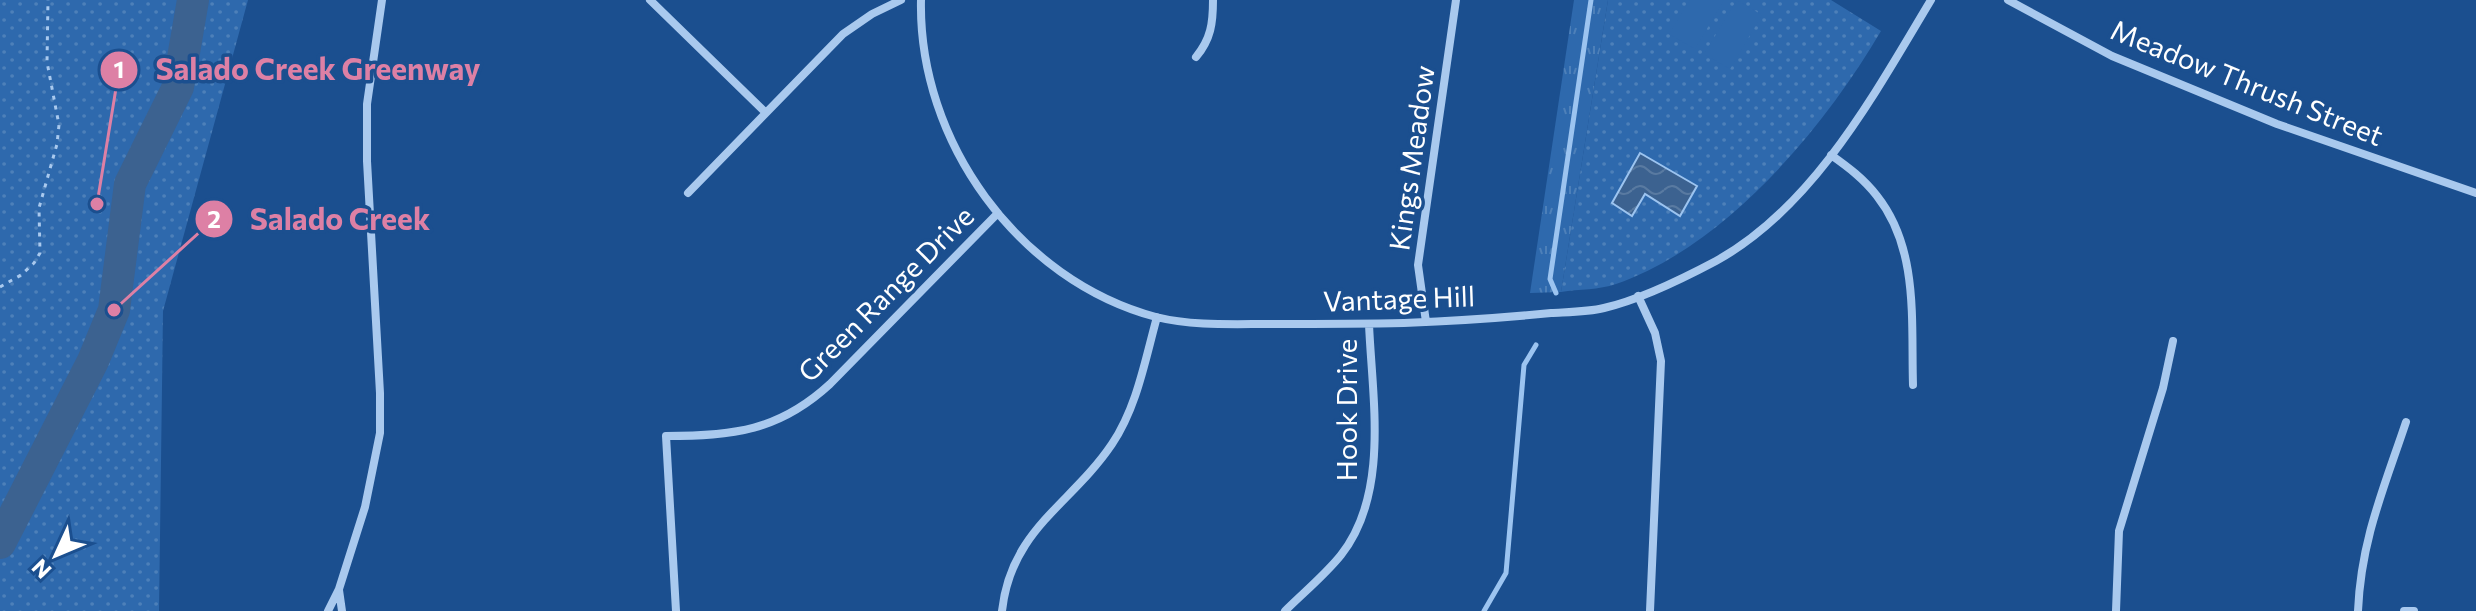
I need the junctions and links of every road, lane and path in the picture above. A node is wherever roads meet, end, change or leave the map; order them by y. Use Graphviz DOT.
graph roads {
  1 [pos="48,0"];
  2 [pos="382,0"];
  3 [pos="650,0"];
  4 [pos="901,0"];
  5 [pos="921,0"];
  6 [pos="1213,0"];
  7 [pos="1456,0"];
  8 [pos="1931,0"];
  9 [pos="2008,0"];
  10 [pos="1196,57"];
  11 [pos="766,113"];
  12 [pos="1831,155"];
  13 [pos="688,193"];
  14 [pos="2476,193"];
  15 [pos="998,213"];
  16 [pos="0,287"];
  17 [pos="1638,296"];
  18 [pos="1157,317"];
  19 [pos="1426,322"];
  20 [pos="1369,324"];
  21 [pos="2173,341"];
  22 [pos="1913,385"];
  23 [pos="2406,422"];
  24 [pos="339,589"];
  25 [pos="328,611"];
  26 [pos="342,611"];
  27 [pos="676,611"];
  28 [pos="1002,611"];
  29 [pos="1285,611"];
  30 [pos="1650,611"];
  31 [pos="2116,611"];
  32 [pos="2358,611"];
  33 [pos="2404,611"];
  34 [pos="2414,611"];
  1 -- 16 [label="path"];
  2 -- 24 [label="street"];
  3 -- 11 [label="street"];
  4 -- 11 [label="street"];
  5 -- 15 [label="street, Vantage Hill"];
  6 -- 10 [label="street"];
  7 -- 19 [label="street, Kings Meadow"];
  8 -- 12 [label="street, Vantage Hill"];
  9 -- 14 [label="street, Meadow Thrush Street"];
  11 -- 13 [label="street"];
  12 -- 17 [label="street, Vantage Hill"];
  12 -- 22 [label="street"];
  15 -- 18 [label="street, Vantage Hill"];
  15 -- 27 [label="street, Green Range Drive"];
  17 -- 19 [label="street, Vantage Hill"];
  17 -- 30 [label="street"];
  18 -- 20 [label="street, Vantage Hill"];
  18 -- 28 [label="street"];
  19 -- 20 [label="street, Vantage Hill"];
  20 -- 29 [label="street, Hook Drive"];
  21 -- 31 [label="street"];
  23 -- 32 [label="street"];
  24 -- 25 [label="street"];
  24 -- 26 [label="street"];
  33 -- 34 [label="street"];
}
